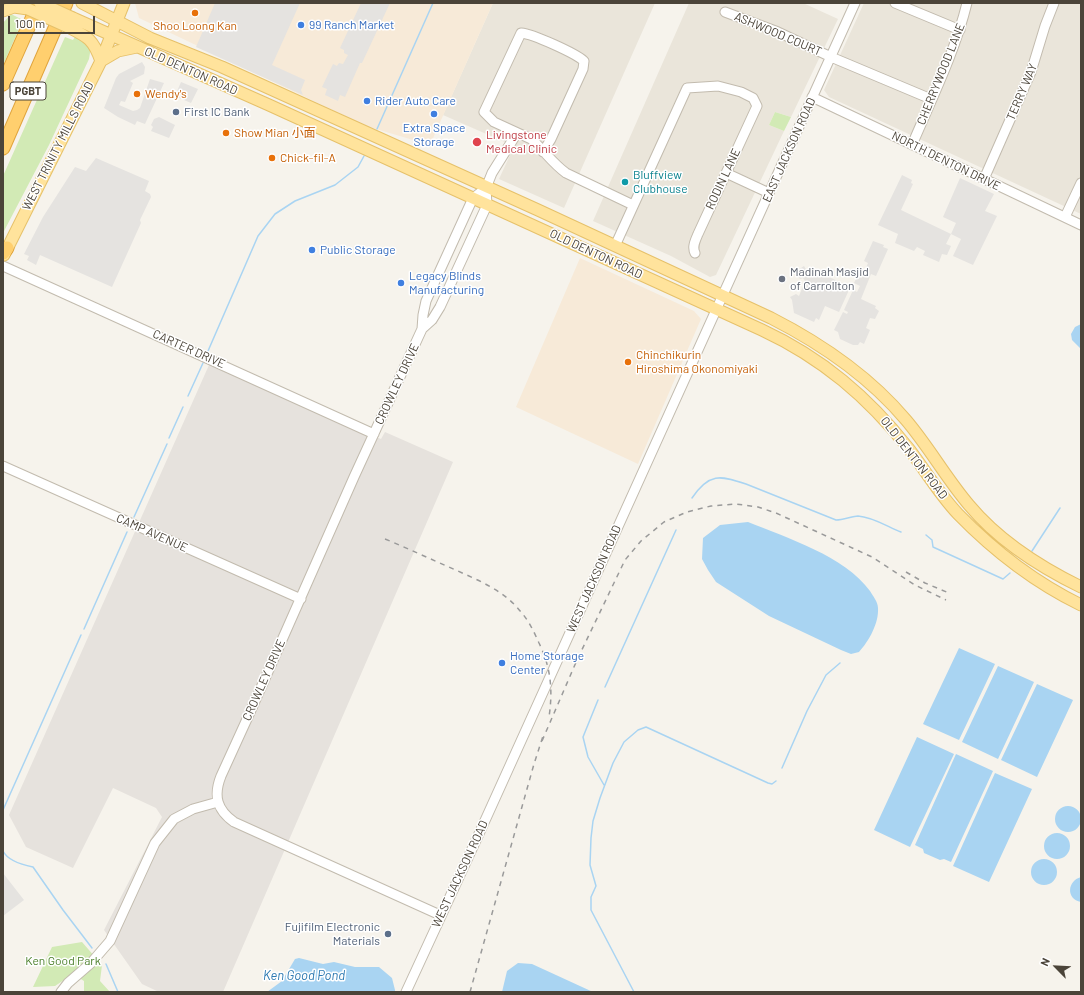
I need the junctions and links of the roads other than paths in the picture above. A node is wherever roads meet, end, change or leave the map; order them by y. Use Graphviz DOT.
graph roads {
  1 [pos="66,3"];
  2 [pos="82,3"];
  3 [pos="124,3"];
  4 [pos="855,3"];
  5 [pos="895,3"];
  6 [pos="966,3"];
  7 [pos="1054,3"];
  8 [pos="36,5"];
  9 [pos="3,11"];
  10 [pos="725,12"];
  11 [pos="118,21"];
  12 [pos="70,23"];
  13 [pos="960,30"];
  14 [pos="112,35"];
  15 [pos="138,47"];
  16 [pos="831,57"];
  17 [pos="101,61"];
  18 [pos="222,67"];
  19 [pos="215,81"];
  20 [pos="3,84"];
  21 [pos="812,97"];
  22 [pos="931,99"];
  23 [pos="309,107"];
  24 [pos="303,121"];
  25 [pos="517,133"];
  26 [pos="912,145"];
  27 [pos="3,148"];
  28 [pos="543,152"];
  29 [pos="726,173"];
  30 [pos="984,179"];
  31 [pos="1081,183"];
  32 [pos="486,188"];
  33 [pos="769,193"];
  34 [pos="473,198"];
  35 [pos="487,205"];
  36 [pos="633,205"];
  37 [pos="1065,217"];
  38 [pos="1081,224"];
  39 [pos="615,246"];
  40 [pos="4,253"];
  41 [pos="695,253"];
  42 [pos="3,266"];
  43 [pos="722,296"];
  44 [pos="716,309"];
  45 [pos="422,329"];
  46 [pos="374,434"];
  47 [pos="3,466"];
  48 [pos="954,486"];
  49 [pos="942,495"];
  50 [pos="1081,587"];
  51 [pos="301,599"];
  52 [pos="1081,605"];
  53 [pos="218,802"];
  54 [pos="440,915"];
  55 [pos="60,992"];
  56 [pos="406,992"];
  1 -- 27 [label="highway, PGBT"];
  2 -- 11 [label="main road, OLD DENTON ROAD"];
  3 -- 11 [label="main road, WEST TRINITY MILLS ROAD"];
  4 -- 16 [label="street, EAST JACKSON ROAD"];
  5 -- 13 [label="street"];
  6 -- 13 [label="street, CHERRYWOOD LANE"];
  7 -- 30 [label="street, TERRY WAY"];
  8 -- 9 [label="main road"];
  8 -- 12 [label="main road, bridge"];
  8 -- 20 [label="highway, PGBT"];
  10 -- 16 [label="street, ASHWOOD COURT"];
  11 -- 14 [label="main road, WEST TRINITY MILLS ROAD"];
  11 -- 18 [label="main road, OLD DENTON ROAD"];
  12 -- 14 [label="main road, OLD DENTON ROAD"];
  12 -- 17 [label="main road"];
  13 -- 22 [label="street, CHERRYWOOD LANE"];
  14 -- 15 [label="main road, OLD DENTON ROAD"];
  14 -- 17 [label="main road, WEST TRINITY MILLS ROAD"];
  15 -- 17 [label="main road"];
  15 -- 19 [label="main road, OLD DENTON ROAD"];
  16 -- 21 [label="street, EAST JACKSON ROAD"];
  16 -- 22 [label="street, ASHWOOD COURT"];
  17 -- 40 [label="main road, WEST TRINITY MILLS ROAD"];
  18 -- 19 [label="main road"];
  18 -- 23 [label="main road, OLD DENTON ROAD"];
  19 -- 24 [label="main road, OLD DENTON ROAD"];
  21 -- 26 [label="street, NORTH DENTON DRIVE"];
  21 -- 33 [label="street, EAST JACKSON ROAD"];
  22 -- 26 [label="street, CHERRYWOOD LANE"];
  23 -- 24 [label="main road"];
  23 -- 32 [label="main road, OLD DENTON ROAD"];
  24 -- 34 [label="main road, OLD DENTON ROAD"];
  25 -- 28 [label="street"];
  25 -- 28 [label="street"];
  25 -- 32 [label="street"];
  26 -- 30 [label="street, NORTH DENTON DRIVE"];
  28 -- 36 [label="street"];
  29 -- 33 [label="street"];
  29 -- 36 [label="street, RODIN LANE"];
  29 -- 41 [label="street, RODIN LANE"];
  30 -- 37 [label="street, NORTH DENTON DRIVE"];
  31 -- 37 [label="street"];
  32 -- 34 [label="street, CROWLEY DRIVE"];
  32 -- 35 [label="street, CROWLEY DRIVE"];
  32 -- 39 [label="main road, OLD DENTON ROAD"];
  33 -- 43 [label="street, EAST JACKSON ROAD"];
  34 -- 35 [label="main road, OLD DENTON ROAD"];
  34 -- 45 [label="street, CROWLEY DRIVE"];
  35 -- 44 [label="main road, OLD DENTON ROAD"];
  35 -- 45 [label="street, CROWLEY DRIVE"];
  36 -- 39 [label="street"];
  37 -- 38 [label="street, NORTH DENTON DRIVE"];
  39 -- 43 [label="main road, OLD DENTON ROAD"];
  42 -- 46 [label="street, CARTER DRIVE"];
  43 -- 44 [label="street, WEST JACKSON ROAD"];
  43 -- 48 [label="main road, OLD DENTON ROAD"];
  44 -- 49 [label="main road, OLD DENTON ROAD"];
  44 -- 54 [label="street, WEST JACKSON ROAD"];
  45 -- 46 [label="street, CROWLEY DRIVE"];
  46 -- 51 [label="street, CROWLEY DRIVE"];
  47 -- 51 [label="street, CAMP AVENUE"];
  48 -- 49 [label="main road"];
  48 -- 50 [label="main road, OLD DENTON ROAD"];
  49 -- 52 [label="main road, OLD DENTON ROAD"];
  51 -- 53 [label="street, CROWLEY DRIVE"];
  53 -- 54 [label="street"];
  53 -- 55 [label="street"];
  54 -- 56 [label="street, WEST JACKSON ROAD"];
}
